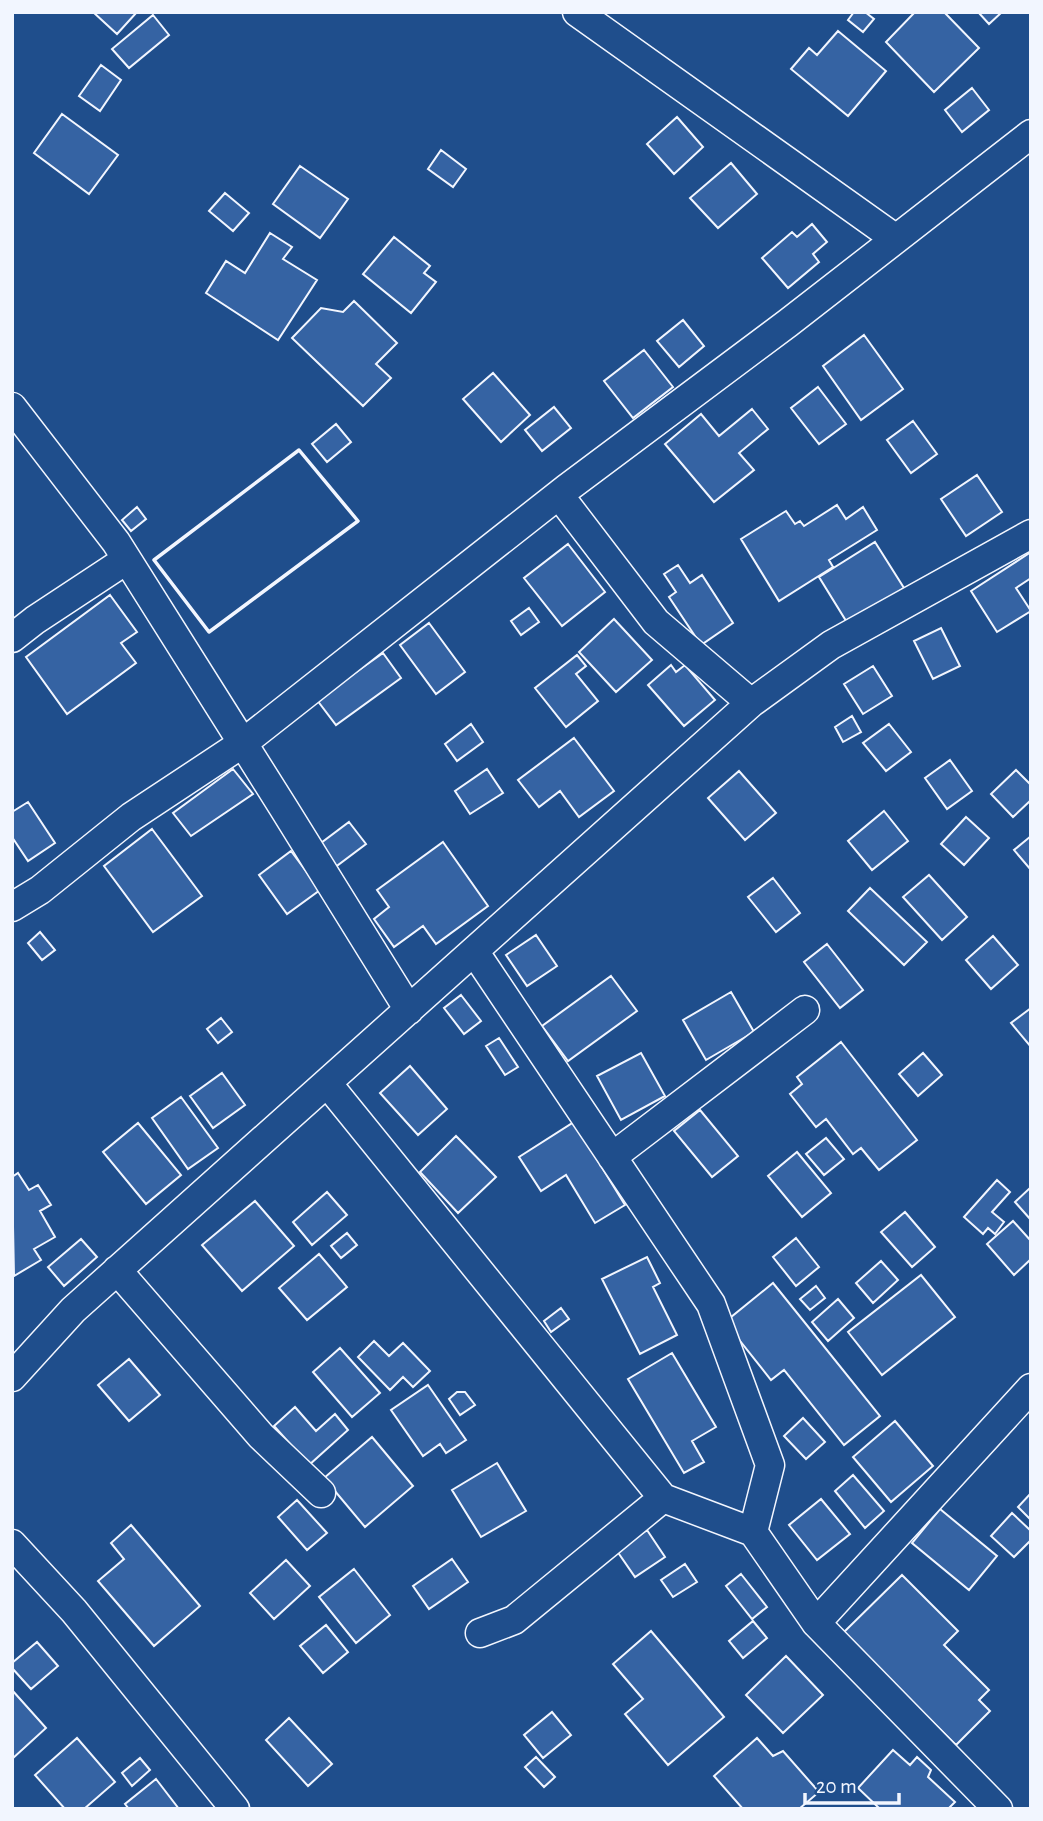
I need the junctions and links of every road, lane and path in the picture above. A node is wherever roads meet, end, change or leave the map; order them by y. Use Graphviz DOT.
graph roads {
  1 [pos="577,12"];
  2 [pos="1031,134"];
  3 [pos="897,239"];
  4 [pos="12,407"];
  5 [pos="559,495"];
  6 [pos="1031,534"];
  7 [pos="127,560"];
  8 [pos="12,638"];
  9 [pos="751,702"];
  10 [pos="243,743"];
  11 [pos="12,907"];
  12 [pos="474,951"];
  13 [pos="409,1010"];
  14 [pos="805,1010"];
  15 [pos="327,1083"];
  16 [pos="612,1157"];
  17 [pos="117,1270"];
  18 [pos="14,1369"];
  19 [pos="1031,1388"];
  20 [pos="321,1493"];
  21 [pos="663,1498"];
  22 [pos="753,1532"];
  23 [pos="12,1544"];
  24 [pos="816,1623"];
  25 [pos="480,1633"];
  26 [pos="235,1809"];
  27 [pos="998,1809"];
  1 -- 3 [label="street"];
  2 -- 3 [label="street"];
  3 -- 5 [label="street"];
  4 -- 7 [label="street"];
  5 -- 9 [label="street"];
  5 -- 10 [label="street"];
  6 -- 9 [label="street"];
  7 -- 8 [label="street"];
  7 -- 10 [label="street"];
  9 -- 12 [label="street"];
  10 -- 11 [label="street"];
  10 -- 13 [label="street"];
  12 -- 13 [label="street"];
  12 -- 16 [label="street"];
  13 -- 15 [label="street"];
  14 -- 16 [label="street"];
  15 -- 17 [label="street"];
  15 -- 21 [label="street"];
  16 -- 22 [label="street"];
  17 -- 18 [label="street"];
  17 -- 20 [label="street"];
  19 -- 24 [label="street"];
  21 -- 22 [label="street"];
  21 -- 25 [label="street"];
  22 -- 24 [label="street"];
  23 -- 26 [label="street"];
  24 -- 27 [label="street"];
}
